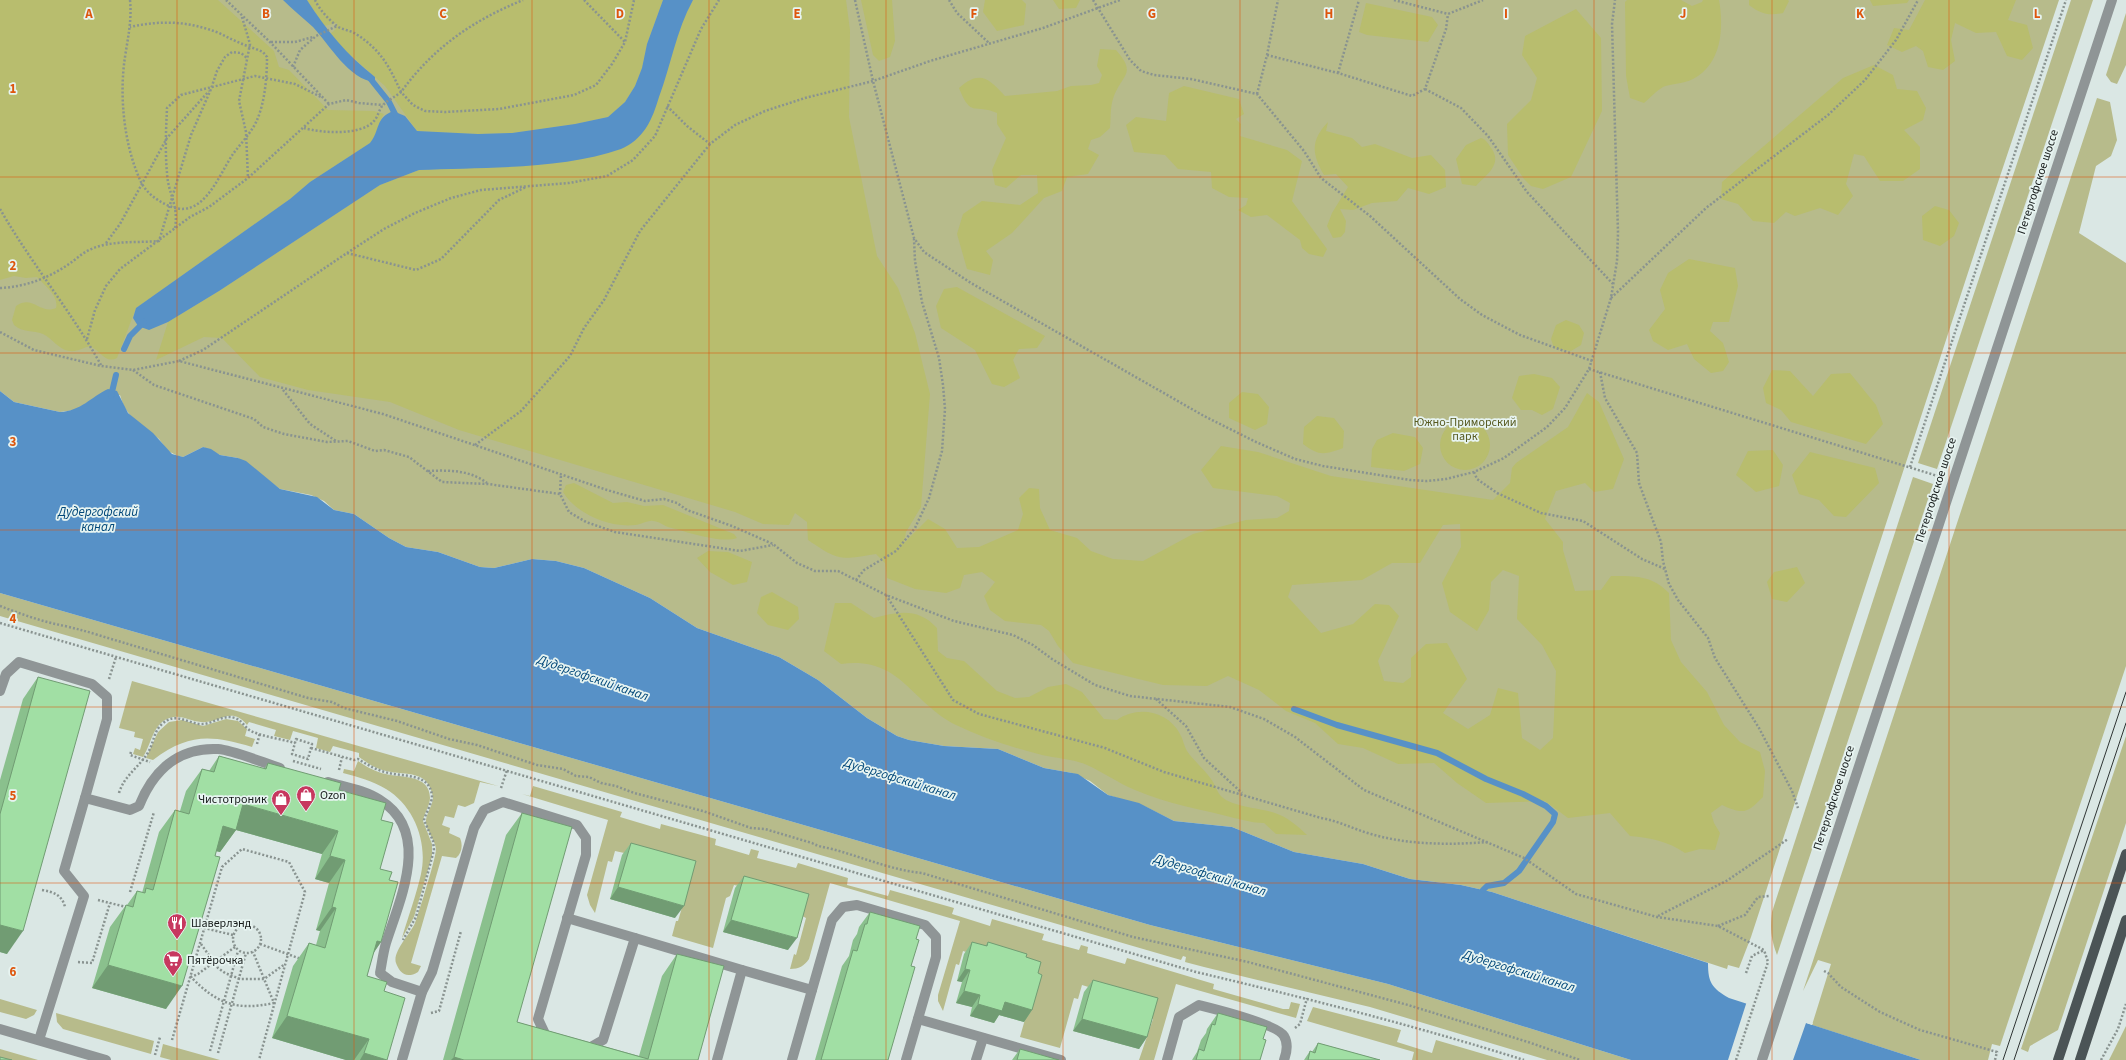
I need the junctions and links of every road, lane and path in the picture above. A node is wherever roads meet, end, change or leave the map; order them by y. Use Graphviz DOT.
graph roads {
  1 [pos="130,0"];
  2 [pos="226,0"];
  3 [pos="315,0"];
  4 [pos="524,0"];
  5 [pos="584,0"];
  6 [pos="634,0"];
  7 [pos="719,0"];
  8 [pos="856,0"];
  9 [pos="949,0"];
  10 [pos="1093,0"];
  11 [pos="1120,0"];
  12 [pos="1278,0"];
  13 [pos="1359,0"];
  14 [pos="1394,0"];
  15 [pos="1483,0"];
  16 [pos="1615,0"];
  17 [pos="1918,0"];
  18 [pos="2066,0"];
  19 [pos="2112,0"];
  20 [pos="1098,8"];
  21 [pos="1448,14"];
  22 [pos="242,17"];
  23 [pos="337,26"];
  24 [pos="130,27"];
  25 [pos="316,36"];
  26 [pos="270,42"];
  27 [pos="625,42"];
  28 [pos="989,43"];
  29 [pos="249,47"];
  30 [pos="1267,55"];
  31 [pos="247,58"];
  32 [pos="293,67"];
  33 [pos="1338,73"];
  34 [pos="265,77"];
  35 [pos="243,78"];
  36 [pos="873,81"];
  37 [pos="211,89"];
  38 [pos="1425,89"];
  39 [pos="400,92"];
  40 [pos="1257,94"];
  41 [pos="321,97"];
  42 [pos="329,104"];
  43 [pos="383,105"];
  44 [pos="667,106"];
  45 [pos="304,128"];
  46 [pos="167,138"];
  47 [pos="246,138"];
  48 [pos="710,144"];
  49 [pos="248,178"];
  50 [pos="142,183"];
  51 [pos="528,185"];
  52 [pos="172,194"];
  53 [pos="170,206"];
  54 [pos="0,209"];
  55 [pos="176,209"];
  56 [pos="175,229"];
  57 [pos="914,238"];
  58 [pos="159,241"];
  59 [pos="105,244"];
  60 [pos="347,253"];
  61 [pos="44,278"];
  62 [pos="1613,284"];
  63 [pos="0,288"];
  64 [pos="1611,298"];
  65 [pos="0,332"];
  66 [pos="87,339"];
  67 [pos="179,361"];
  68 [pos="1592,361"];
  69 [pos="102,366"];
  70 [pos="1589,369"];
  71 [pos="133,370"];
  72 [pos="1600,372"];
  73 [pos="283,389"];
  74 [pos="337,441"];
  75 [pos="475,445"];
  76 [pos="1910,467"];
  77 [pos="428,471"];
  78 [pos="1474,472"];
  79 [pos="561,474"];
  80 [pos="1952,481"];
  81 [pos="488,484"];
  82 [pos="560,494"];
  83 [pos="773,544"];
  84 [pos="1666,569"];
  85 [pos="856,580"];
  86 [pos="886,595"];
  87 [pos="0,606"];
  88 [pos="0,623"];
  89 [pos="116,657"];
  90 [pos="112,670"];
  91 [pos="0,691"];
  92 [pos="1156,699"];
  93 [pos="247,727"];
  94 [pos="295,743"];
  95 [pos="311,748"];
  96 [pos="131,752"];
  97 [pos="298,756"];
  98 [pos="342,756"];
  99 [pos="358,759"];
  100 [pos="289,760"];
  101 [pos="150,766"];
  102 [pos="295,766"];
  103 [pos="506,770"];
  104 [pos="337,774"];
  105 [pos="322,775"];
  106 [pos="503,783"];
  107 [pos="1244,794"];
  108 [pos="116,795"];
  109 [pos="123,797"];
  110 [pos="85,798"];
  111 [pos="1798,808"];
  112 [pos="155,809"];
  113 [pos="1788,839"];
  114 [pos="1488,842"];
  115 [pos="2126,854"];
  116 [pos="42,890"];
  117 [pos="130,892"];
  118 [pos="84,896"];
  119 [pos="1770,896"];
  120 [pos="110,903"];
  121 [pos="65,908"];
  122 [pos="132,909"];
  123 [pos="1657,917"];
  124 [pos="567,918"];
  125 [pos="2126,920"];
  126 [pos="190,925"];
  127 [pos="1718,926"];
  128 [pos="205,929"];
  129 [pos="233,935"];
  130 [pos="400,937"];
  131 [pos="635,938"];
  132 [pos="201,943"];
  133 [pos="260,944"];
  134 [pos="398,944"];
  135 [pos="234,946"];
  136 [pos="1764,950"];
  137 [pos="238,951"];
  138 [pos="253,952"];
  139 [pos="246,953"];
  140 [pos="288,955"];
  141 [pos="302,959"];
  142 [pos="214,963"];
  143 [pos="73,964"];
  144 [pos="285,964"];
  145 [pos="742,970"];
  146 [pos="1824,971"];
  147 [pos="1746,974"];
  148 [pos="231,976"];
  149 [pos="191,977"];
  150 [pos="264,978"];
  151 [pos="240,979"];
  152 [pos="812,990"];
  153 [pos="422,992"];
  154 [pos="1307,998"];
  155 [pos="224,1003"];
  156 [pos="274,1003"];
  157 [pos="2126,1004"];
  158 [pos="232,1005"];
  159 [pos="918,1019"];
  160 [pos="1300,1024"];
  161 [pos="0,1029"];
  162 [pos="160,1037"];
  163 [pos="982,1038"];
  164 [pos="39,1040"];
  165 [pos="172,1040"];
  166 [pos="560,1040"];
  167 [pos="575,1044"];
  168 [pos="210,1051"];
  169 [pos="218,1053"];
  170 [pos="155,1055"];
  171 [pos="101,1059"];
  172 [pos="258,1060"];
  173 [pos="402,1060"];
  174 [pos="717,1060"];
  175 [pos="792,1060"];
  176 [pos="906,1060"];
  177 [pos="976,1060"];
  178 [pos="1061,1060"];
  179 [pos="1167,1060"];
  180 [pos="1284,1060"];
  181 [pos="1524,1060"];
  182 [pos="1580,1060"];
  183 [pos="1736,1060"];
  184 [pos="1762,1060"];
  185 [pos="1995,1060"];
  186 [pos="2058,1060"];
  187 [pos="2080,1060"];
  188 [pos="2101,1060"];
  1 -- 24 [label="path"];
  2 -- 22 [label="path"];
  3 -- 23 [label="path"];
  4 -- 39 [label="path"];
  5 -- 27 [label="path"];
  6 -- 27 [label="path"];
  7 -- 44 [label="path"];
  8 -- 36 [label="path"];
  9 -- 28 [label="path"];
  10 -- 20 [label="path"];
  11 -- 20 [label="path"];
  12 -- 30 [label="path"];
  13 -- 33 [label="path"];
  14 -- 21 [label="path"];
  15 -- 21 [label="path"];
  16 -- 62 [label="path"];
  17 -- 64 [label="path"];
  18 -- 76 [label="path"];
  19 -- 80 [label="street, Петергофское шоссе"];
  20 -- 28 [label="path"];
  20 -- 40 [label="path"];
  21 -- 38 [label="path"];
  22 -- 26 [label="path"];
  22 -- 29 [label="path"];
  23 -- 25 [label="path"];
  23 -- 39 [label="path"];
  24 -- 29 [label="path"];
  24 -- 50 [label="path"];
  25 -- 26 [label="path"];
  25 -- 32 [label="path"];
  26 -- 32 [label="path"];
  27 -- 39 [label="path"];
  28 -- 36 [label="path"];
  29 -- 31 [label="path"];
  29 -- 34 [label="path"];
  30 -- 33 [label="path"];
  30 -- 40 [label="path"];
  31 -- 35 [label="path"];
  31 -- 37 [label="path"];
  32 -- 41 [label="path"];
  33 -- 38 [label="path"];
  34 -- 35 [label="path"];
  34 -- 41 [label="path"];
  34 -- 47 [label="path"];
  35 -- 37 [label="path"];
  35 -- 47 [label="path"];
  36 -- 48 [label="path"];
  36 -- 57 [label="path"];
  37 -- 46 [label="path"];
  37 -- 46 [label="path"];
  37 -- 52 [label="path"];
  38 -- 62 [label="path"];
  39 -- 43 [label="path"];
  40 -- 68 [label="path"];
  41 -- 42 [label="path"];
  42 -- 43 [label="path"];
  42 -- 45 [label="path"];
  43 -- 45 [label="path"];
  44 -- 48 [label="path"];
  44 -- 51 [label="path"];
  45 -- 49 [label="path"];
  46 -- 50 [label="path"];
  46 -- 52 [label="path"];
  47 -- 49 [label="path"];
  47 -- 55 [label="path"];
  48 -- 75 [label="path"];
  49 -- 56 [label="path"];
  50 -- 53 [label="path"];
  50 -- 59 [label="path"];
  51 -- 60 [label="path"];
  51 -- 60 [label="path"];
  52 -- 53 [label="path"];
  52 -- 55 [label="path"];
  53 -- 55 [label="path"];
  53 -- 58 [label="path"];
  54 -- 61 [label="path"];
  55 -- 56 [label="path"];
  56 -- 58 [label="path"];
  57 -- 78 [label="path"];
  57 -- 85 [label="path"];
  58 -- 59 [label="path"];
  58 -- 66 [label="path"];
  59 -- 61 [label="path"];
  60 -- 67 [label="path"];
  61 -- 63 [label="path"];
  61 -- 66 [label="path"];
  62 -- 64 [label="path"];
  64 -- 68 [label="path"];
  65 -- 69 [label="path"];
  66 -- 69 [label="path"];
  67 -- 71 [label="path"];
  67 -- 73 [label="path"];
  68 -- 70 [label="path"];
  69 -- 71 [label="path"];
  70 -- 72 [label="path"];
  70 -- 78 [label="path"];
  71 -- 74 [label="path"];
  72 -- 76 [label="path"];
  72 -- 84 [label="path"];
  73 -- 74 [label="path"];
  73 -- 75 [label="path"];
  74 -- 77 [label="path"];
  75 -- 79 [label="path"];
  76 -- 80 [label="path"];
  77 -- 81 [label="path"];
  77 -- 81 [label="path"];
  78 -- 84 [label="path"];
  79 -- 82 [label="path"];
  79 -- 83 [label="path"];
  80 -- 184 [label="street, Петергофское шоссе"];
  81 -- 82 [label="path"];
  82 -- 83 [label="path"];
  83 -- 85 [label="path"];
  84 -- 111 [label="path"];
  85 -- 86 [label="path"];
  86 -- 92 [label="path"];
  86 -- 107 [label="path"];
  87 -- 182 [label="path"];
  88 -- 89 [label="path"];
  89 -- 90 [label="path"];
  89 -- 103 [label="path"];
  91 -- 110 [label="street"];
  92 -- 107 [label="path"];
  92 -- 114 [label="path"];
  93 -- 94 [label="path"];
  94 -- 95 [label="path"];
  94 -- 97 [label="path"];
  95 -- 97 [label="path"];
  95 -- 98 [label="path"];
  96 -- 101 [label="path"];
  97 -- 102 [label="path"];
  98 -- 99 [label="path"];
  98 -- 104 [label="path"];
  100 -- 102 [label="path"];
  102 -- 105 [label="path"];
  102 -- 110 [label="street"];
  103 -- 106 [label="path"];
  103 -- 154 [label="path"];
  105 -- 153 [label="street"];
  107 -- 114 [label="path"];
  108 -- 109 [label="path"];
  110 -- 118 [label="street"];
  112 -- 117 [label="path"];
  113 -- 123 [label="path"];
  114 -- 123 [label="path"];
  115 -- 186 [label="main road"];
  116 -- 121 [label="path"];
  118 -- 120 [label="path"];
  118 -- 164 [label="street"];
  119 -- 127 [label="path"];
  120 -- 122 [label="path"];
  120 -- 143 [label="path"];
  123 -- 127 [label="path"];
  124 -- 131 [label="street"];
  124 -- 153 [label="street"];
  124 -- 166 [label="street"];
  125 -- 187 [label="main road"];
  126 -- 128 [label="path"];
  127 -- 136 [label="path"];
  128 -- 129 [label="path"];
  128 -- 132 [label="path"];
  128 -- 140 [label="path"];
  129 -- 133 [label="path"];
  129 -- 135 [label="path"];
  130 -- 134 [label="path"];
  131 -- 145 [label="street"];
  131 -- 167 [label="street"];
  132 -- 142 [label="path"];
  132 -- 149 [label="path"];
  133 -- 138 [label="path"];
  133 -- 140 [label="path"];
  135 -- 137 [label="path"];
  135 -- 142 [label="path"];
  136 -- 147 [label="path"];
  136 -- 183 [label="path"];
  137 -- 139 [label="path"];
  137 -- 148 [label="path"];
  138 -- 139 [label="path"];
  138 -- 150 [label="path"];
  139 -- 151 [label="path"];
  140 -- 141 [label="path"];
  140 -- 144 [label="path"];
  142 -- 148 [label="path"];
  142 -- 149 [label="path"];
  144 -- 150 [label="path"];
  144 -- 156 [label="path"];
  145 -- 152 [label="street"];
  145 -- 174 [label="street"];
  146 -- 185 [label="path"];
  148 -- 151 [label="path"];
  148 -- 155 [label="path"];
  149 -- 155 [label="path"];
  149 -- 165 [label="path"];
  150 -- 151 [label="path"];
  150 -- 156 [label="path"];
  151 -- 158 [label="path"];
  152 -- 159 [label="street"];
  152 -- 175 [label="street"];
  153 -- 173 [label="street"];
  154 -- 160 [label="path"];
  154 -- 181 [label="path"];
  155 -- 158 [label="path"];
  155 -- 168 [label="path"];
  156 -- 158 [label="path"];
  156 -- 172 [label="path"];
  157 -- 188 [label="path"];
  158 -- 169 [label="path"];
  159 -- 163 [label="street"];
  159 -- 176 [label="street"];
  161 -- 164 [label="street"];
  162 -- 170 [label="path"];
  163 -- 177 [label="street"];
  163 -- 178 [label="street"];
  164 -- 171 [label="street"];
  179 -- 180 [label="street"];
}
